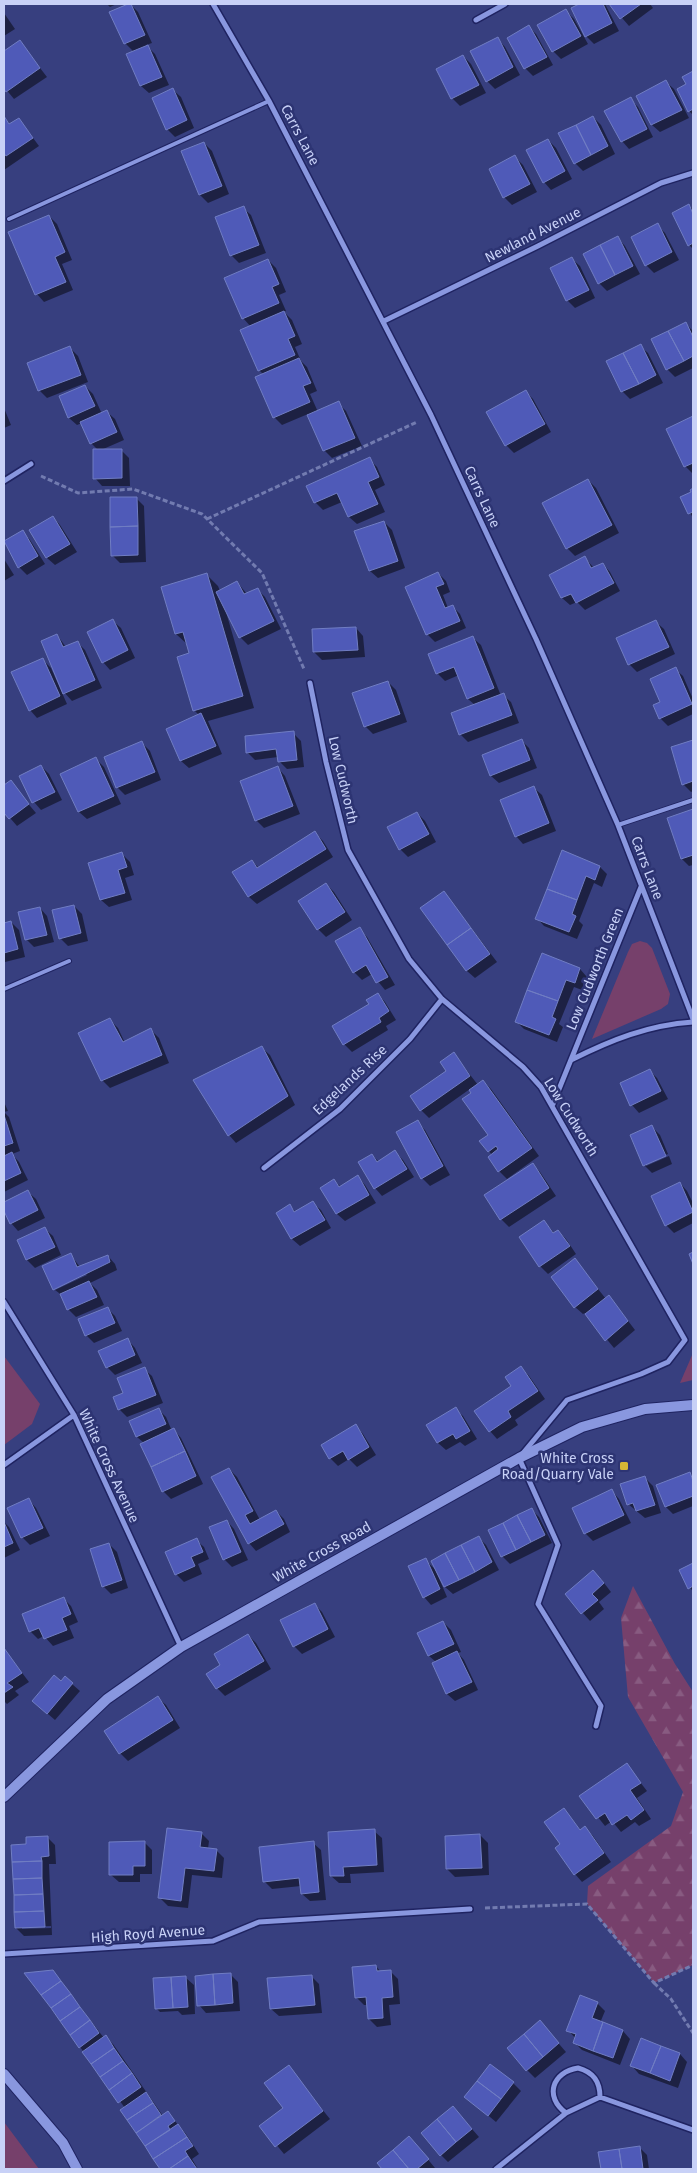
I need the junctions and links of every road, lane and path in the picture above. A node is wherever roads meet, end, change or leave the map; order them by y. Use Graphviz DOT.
graph roads {
  1 [pos="213,4"];
  2 [pos="505,4"];
  3 [pos="476,20"];
  4 [pos="269,101"];
  5 [pos="693,173"];
  6 [pos="9,219"];
  7 [pos="384,321"];
  8 [pos="431,415"];
  9 [pos="30,464"];
  10 [pos="21,470"];
  11 [pos="4,481"];
  12 [pos="207,520"];
  13 [pos="310,683"];
  14 [pos="693,800"];
  15 [pos="618,825"];
  16 [pos="641,887"];
  17 [pos="68,961"];
  18 [pos="4,989"];
  19 [pos="442,999"];
  20 [pos="693,1020"];
  21 [pos="570,1060"];
  22 [pos="552,1104"];
  23 [pos="264,1168"];
  24 [pos="4,1302"];
  25 [pos="693,1405"];
  26 [pos="74,1415"];
  27 [pos="519,1458"];
  28 [pos="4,1465"];
  29 [pos="181,1646"];
  30 [pos="596,1726"];
  31 [pos="4,1797"];
  32 [pos="470,1909"];
  33 [pos="4,1954"];
  34 [pos="693,1965"];
  35 [pos="654,1983"];
  36 [pos="693,2033"];
  37 [pos="4,2074"];
  38 [pos="600,2096"];
  39 [pos="566,2113"];
  40 [pos="693,2130"];
  41 [pos="77,2169"];
  42 [pos="496,2169"];
  1 -- 4 [label="street, Carrs Lane"];
  2 -- 3 [label="street"];
  4 -- 6 [label="lane"];
  4 -- 7 [label="street, Carrs Lane"];
  5 -- 7 [label="street, Newland Avenue"];
  7 -- 8 [label="street, Carrs Lane"];
  8 -- 12 [label="path"];
  8 -- 15 [label="street, Carrs Lane"];
  9 -- 10 [label="street"];
  10 -- 11 [label="street"];
  10 -- 12 [label="path"];
  12 -- 13 [label="path"];
  13 -- 19 [label="street, Low Cudworth"];
  14 -- 15 [label="lane"];
  15 -- 16 [label="street, Carrs Lane"];
  16 -- 20 [label="street, Carrs Lane"];
  16 -- 21 [label="street, Low Cudworth Green"];
  17 -- 18 [label="lane"];
  19 -- 22 [label="street, Low Cudworth"];
  19 -- 23 [label="street, Edgelands Rise"];
  20 -- 21 [label="street"];
  21 -- 22 [label="street, Low Cudworth Green"];
  22 -- 27 [label="street, Low Cudworth"];
  24 -- 26 [label="street, White Cross Avenue"];
  25 -- 27 [label="street, White Cross Road"];
  26 -- 28 [label="street"];
  26 -- 29 [label="street, White Cross Avenue"];
  27 -- 29 [label="street, White Cross Road"];
  27 -- 30 [label="street"];
  29 -- 31 [label="street, White Cross Road"];
  32 -- 33 [label="street, High Royd Avenue"];
  32 -- 35 [label="path"];
  34 -- 35 [label="path"];
  35 -- 36 [label="path"];
  37 -- 41 [label="street"];
  38 -- 39 [label="street"];
  38 -- 39 [label="street"];
  38 -- 40 [label="street"];
  39 -- 42 [label="street"];
}
